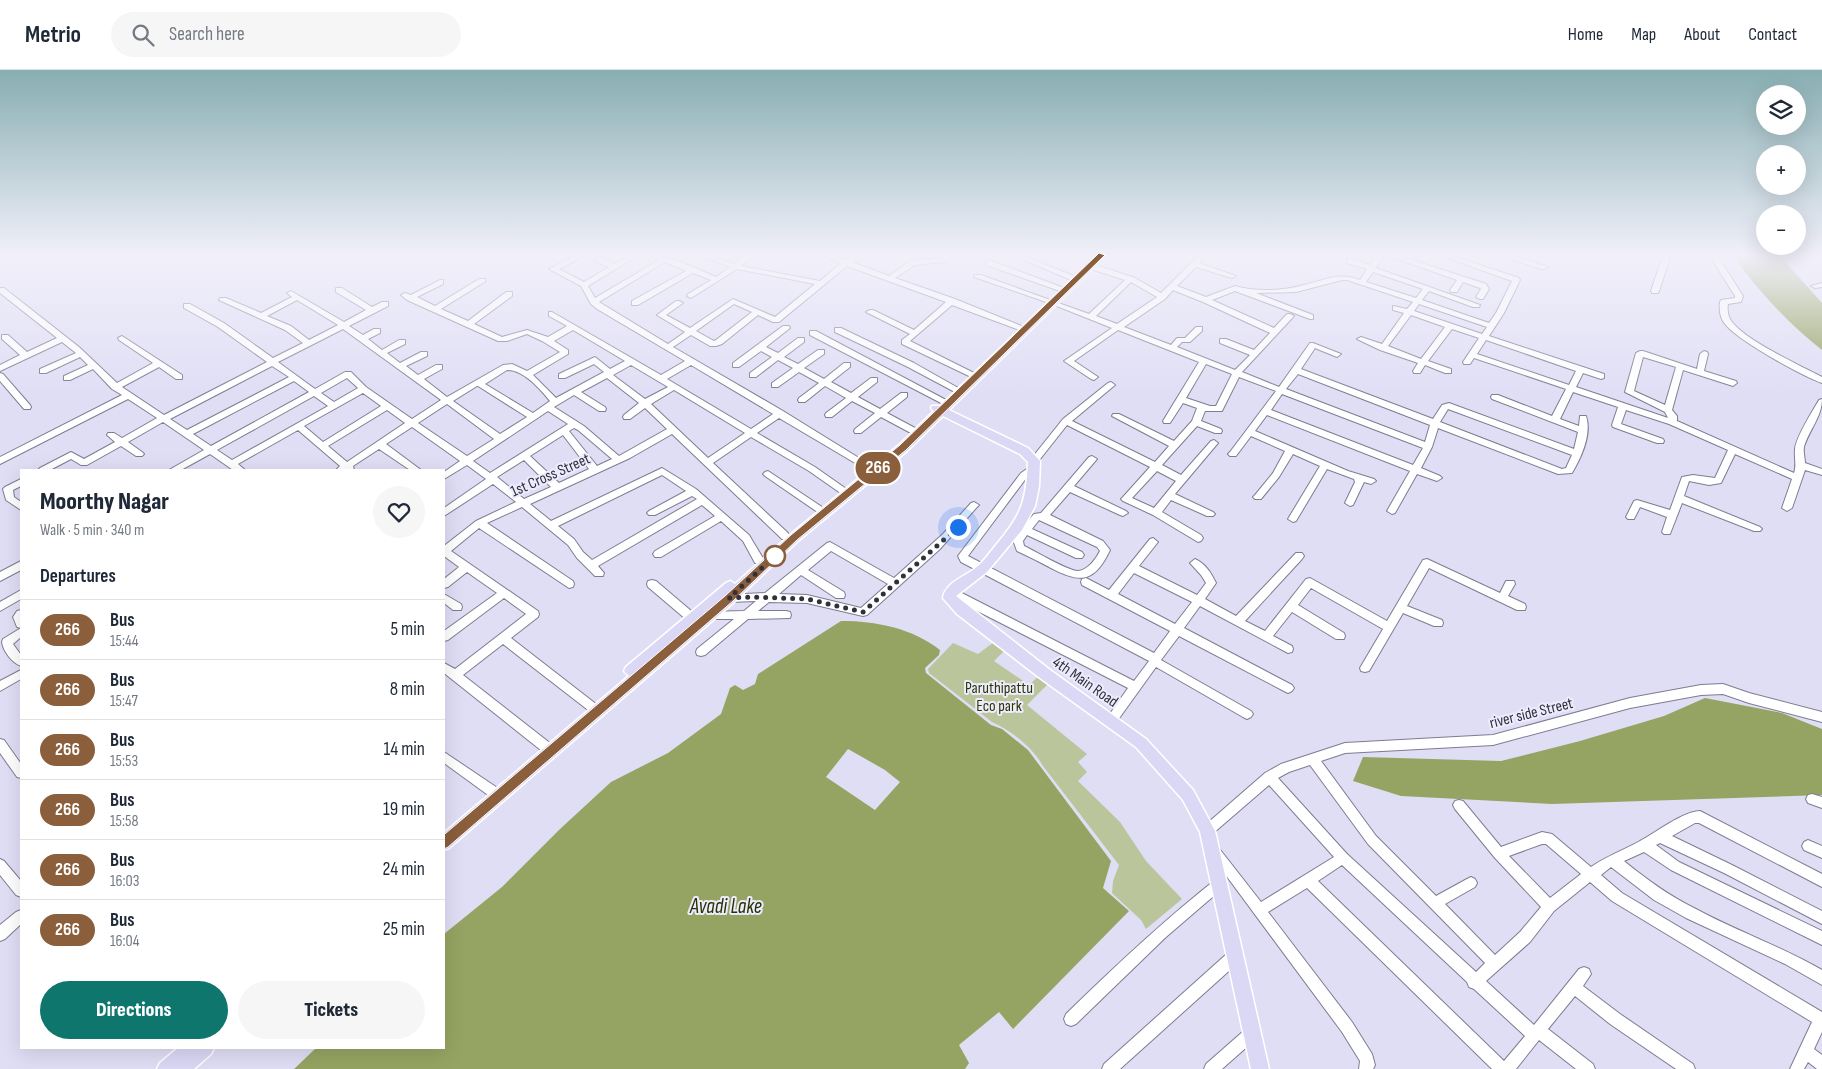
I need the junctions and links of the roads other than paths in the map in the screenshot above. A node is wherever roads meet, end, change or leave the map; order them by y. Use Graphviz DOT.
graph roads {
  1 [pos="952,301"];
  2 [pos="15,302"];
  3 [pos="227,302"];
  4 [pos="285,302"];
  5 [pos="303,302"];
  6 [pos="358,302"];
  7 [pos="421,302"];
  8 [pos="447,302"];
  9 [pos="499,302"];
  10 [pos="594,302"];
  11 [pos="731,302"];
  12 [pos="733,302"];
  13 [pos="797,302"];
  14 [pos="954,302"];
  15 [pos="1049,302"];
  16 [pos="1106,302"];
  17 [pos="1155,302"];
  18 [pos="1209,302"];
  19 [pos="1272,302"];
  20 [pos="1418,302"];
  21 [pos="1466,302"];
  22 [pos="1506,302"];
  23 [pos="1727,302"];
  24 [pos="679,303"];
  25 [pos="385,304"];
  26 [pos="1476,305"];
  27 [pos="187,306"];
  28 [pos="435,308"];
  29 [pos="1396,308"];
  30 [pos="371,310"];
  31 [pos="757,312"];
  32 [pos="870,312"];
  33 [pos="1410,312"];
  34 [pos="552,314"];
  35 [pos="262,316"];
  36 [pos="1290,316"];
  37 [pos="1310,316"];
  38 [pos="1090,317"];
  39 [pos="343,325"];
  40 [pos="468,325"];
  41 [pos="573,326"];
  42 [pos="1450,326"];
  43 [pos="1491,326"];
  44 [pos="786,328"];
  45 [pos="1023,328"];
  46 [pos="1118,328"];
  47 [pos="1199,329"];
  48 [pos="838,330"];
  49 [pos="377,331"];
  50 [pos="692,331"];
  51 [pos="1275,332"];
  52 [pos="813,333"];
  53 [pos="915,333"];
  54 [pos="5,337"];
  55 [pos="1484,337"];
  56 [pos="122,338"];
  57 [pos="62,339"];
  58 [pos="362,339"];
  59 [pos="801,340"];
  60 [pos="1223,340"];
  61 [pos="1361,340"];
  62 [pos="548,341"];
  63 [pos="402,342"];
  64 [pos="308,343"];
  65 [pos="760,347"];
  66 [pos="668,348"];
  67 [pos="1172,348"];
  68 [pos="1383,348"];
  69 [pos="821,352"];
  70 [pos="382,353"];
  71 [pos="1253,353"];
  72 [pos="81,354"];
  73 [pos="424,354"];
  74 [pos="1337,354"];
  75 [pos="1704,354"];
  76 [pos="26,356"];
  77 [pos="778,357"];
  78 [pos="895,358"];
  79 [pos="632,361"];
  80 [pos="690,361"];
  81 [pos="1204,361"];
  82 [pos="272,362"];
  83 [pos="1423,362"];
  84 [pos="158,364"];
  85 [pos="736,365"];
  86 [pos="847,365"];
  87 [pos="93,366"];
  88 [pos="400,366"];
  89 [pos="1680,366"];
  90 [pos="439,367"];
  91 [pos="0,368"];
  92 [pos="798,368"];
  93 [pos="1581,369"];
  94 [pos="43,370"];
  95 [pos="1296,370"];
  96 [pos="1417,371"];
  97 [pos="1448,371"];
  98 [pos="886,372"];
  99 [pos="1700,372"];
  100 [pos="609,373"];
  101 [pos="1237,373"];
  102 [pos="972,374"];
  103 [pos="527,375"];
  104 [pos="753,375"];
  105 [pos="0,376"];
  106 [pos="562,376"];
  107 [pos="1601,376"];
  108 [pos="179,377"];
  109 [pos="1094,377"];
  110 [pos="66,378"];
  111 [pos="294,378"];
  112 [pos="418,379"];
  113 [pos="661,379"];
  114 [pos="874,380"];
  115 [pos="1822,380"];
  116 [pos="825,382"];
  117 [pos="1733,383"];
  118 [pos="479,384"];
  119 [pos="775,385"];
  120 [pos="10,386"];
  121 [pos="115,386"];
  122 [pos="1111,386"];
  123 [pos="674,387"];
  124 [pos="363,389"];
  125 [pos="1280,389"];
  126 [pos="1572,389"];
  127 [pos="0,390"];
  128 [pos="956,390"];
  129 [pos="315,392"];
  130 [pos="575,392"];
  131 [pos="904,394"];
  132 [pos="128,395"];
  133 [pos="852,397"];
  134 [pos="1495,397"];
  135 [pos="1181,399"];
  136 [pos="447,400"];
  137 [pos="802,400"];
  138 [pos="1822,402"];
  139 [pos="646,403"];
  140 [pos="552,405"];
  141 [pos="334,406"];
  142 [pos="387,406"];
  143 [pos="1202,406"];
  144 [pos="1623,406"];
  145 [pos="27,407"];
  146 [pos="941,407"];
  147 [pos="602,409"];
  148 [pos="1668,410"];
  149 [pos="1265,411"];
  150 [pos="780,413"];
  151 [pos="881,413"];
  152 [pos="829,415"];
  153 [pos="1116,416"];
  154 [pos="532,417"];
  155 [pos="627,417"];
  156 [pos="164,418"];
  157 [pos="1583,418"];
  158 [pos="1555,419"];
  159 [pos="1066,421"];
  160 [pos="1167,421"];
  161 [pos="1196,422"];
  162 [pos="1672,422"];
  163 [pos="411,423"];
  164 [pos="574,424"];
  165 [pos="1436,424"];
  166 [pos="298,426"];
  167 [pos="673,429"];
  168 [pos="912,430"];
  169 [pos="564,431"];
  170 [pos="858,431"];
  171 [pos="1218,431"];
  172 [pos="1584,431"];
  173 [pos="1250,432"];
  174 [pos="751,433"];
  175 [pos="187,434"];
  176 [pos="111,435"];
  177 [pos="500,438"];
  178 [pos="1660,441"];
  179 [pos="120,442"];
  180 [pos="1214,443"];
  181 [pos="379,444"];
  182 [pos="1174,445"];
  183 [pos="322,446"];
  184 [pos="1428,447"];
  185 [pos="1733,448"];
  186 [pos="1291,449"];
  187 [pos="212,450"];
  188 [pos="139,454"];
  189 [pos="1233,454"];
  190 [pos="1578,454"];
  191 [pos="524,456"];
  192 [pos="1092,459"];
  193 [pos="618,460"];
  194 [pos="0,461"];
  195 [pos="466,461"];
  196 [pos="708,462"];
  197 [pos="1034,464"];
  198 [pos="1325,464"];
  199 [pos="1801,465"];
  200 [pos="1156,466"];
  201 [pos="233,468"];
  202 [pos="45,469"];
  203 [pos="176,469"];
  204 [pos="346,469"];
  205 [pos="415,469"];
  206 [pos="872,469"];
  207 [pos="1416,469"];
  208 [pos="595,470"];
  209 [pos="1822,472"];
  210 [pos="768,474"];
  211 [pos="445,475"];
  212 [pos="1358,477"];
  213 [pos="491,478"];
  214 [pos="1437,478"];
  215 [pos="1798,478"];
  216 [pos="1183,480"];
  217 [pos="1371,481"];
  218 [pos="20,483"];
  219 [pos="557,487"];
  220 [pos="1068,487"];
  221 [pos="693,490"];
  222 [pos="842,490"];
  223 [pos="1169,495"];
  224 [pos="1258,497"];
  225 [pos="1679,498"];
  226 [pos="4,500"];
  227 [pos="703,500"];
  228 [pos="522,502"];
  229 [pos="1350,503"];
  230 [pos="974,504"];
  231 [pos="20,507"];
  232 [pos="1028,507"];
  233 [pos="1787,508"];
  234 [pos="819,509"];
  235 [pos="1392,510"];
  236 [pos="445,512"];
  237 [pos="652,513"];
  238 [pos="1046,513"];
  239 [pos="1123,513"];
  240 [pos="1156,513"];
  241 [pos="1210,514"];
  242 [pos="1673,515"];
  243 [pos="722,517"];
  244 [pos="1630,517"];
  245 [pos="1293,519"];
  246 [pos="479,523"];
  247 [pos="551,525"];
  248 [pos="1022,528"];
  249 [pos="1757,529"];
  250 [pos="1667,532"];
  251 [pos="1091,534"];
  252 [pos="785,536"];
  253 [pos="1198,538"];
  254 [pos="1153,542"];
  255 [pos="445,550"];
  256 [pos="445,552"];
  257 [pos="658,554"];
  258 [pos="1079,555"];
  259 [pos="1299,556"];
  260 [pos="759,560"];
  261 [pos="1195,563"];
  262 [pos="591,565"];
  263 [pos="20,566"];
  264 [pos="466,567"];
  265 [pos="1132,567"];
  266 [pos="983,569"];
  267 [pos="801,570"];
  268 [pos="599,573"];
  269 [pos="0,577"];
  270 [pos="1086,582"];
  271 [pos="445,583"];
  272 [pos="894,583"];
  273 [pos="569,584"];
  274 [pos="652,584"];
  275 [pos="1510,584"];
  276 [pos="950,592"];
  277 [pos="504,593"];
  278 [pos="20,594"];
  279 [pos="840,595"];
  280 [pos="1111,595"];
  281 [pos="729,598"];
  282 [pos="767,598"];
  283 [pos="1502,598"];
  284 [pos="445,599"];
  285 [pos="1198,600"];
  286 [pos="3,602"];
  287 [pos="1290,606"];
  288 [pos="457,607"];
  289 [pos="1400,607"];
  290 [pos="1521,607"];
  291 [pos="710,615"];
  292 [pos="746,615"];
  293 [pos="786,615"];
  294 [pos="692,618"];
  295 [pos="1237,622"];
  296 [pos="1438,623"];
  297 [pos="1390,628"];
  298 [pos="1177,629"];
  299 [pos="20,633"];
  300 [pos="445,636"];
  301 [pos="1340,636"];
  302 [pos="1266,637"];
  303 [pos="502,638"];
  304 [pos="1288,649"];
  305 [pos="701,652"];
  306 [pos="20,660"];
  307 [pos="1154,660"];
  308 [pos="445,668"];
  309 [pos="1365,668"];
  310 [pos="20,675"];
  311 [pos="455,675"];
  312 [pos="0,686"];
  313 [pos="1136,687"];
  314 [pos="1288,688"];
  315 [pos="592,708"];
  316 [pos="1248,714"];
  317 [pos="1822,717"];
  318 [pos="1111,721"];
  319 [pos="0,744"];
  320 [pos="549,749"];
  321 [pos="445,758"];
  322 [pos="1312,758"];
  323 [pos="20,772"];
  324 [pos="1270,777"];
  325 [pos="492,791"];
  326 [pos="1460,805"];
  327 [pos="1207,830"];
  328 [pos="445,832"];
  329 [pos="1659,836"];
  330 [pos="445,842"];
  331 [pos="1210,846"];
  332 [pos="1645,846"];
  333 [pos="1808,846"];
  334 [pos="1822,852"];
  335 [pos="1499,854"];
  336 [pos="1343,858"];
  337 [pos="1613,861"];
  338 [pos="0,866"];
  339 [pos="1590,876"];
  340 [pos="1308,880"];
  341 [pos="1822,880"];
  342 [pos="1471,883"];
  343 [pos="1219,884"];
  344 [pos="20,890"];
  345 [pos="1435,904"];
  346 [pos="1549,907"];
  347 [pos="1260,910"];
  348 [pos="20,917"];
  349 [pos="1822,918"];
  350 [pos="0,934"];
  351 [pos="1822,938"];
  352 [pos="1235,956"];
  353 [pos="1494,963"];
  354 [pos="1584,974"];
  355 [pos="1822,978"];
  356 [pos="1474,982"];
  357 [pos="1573,986"];
  358 [pos="1071,1019"];
  359 [pos="1822,1019"];
  360 [pos="1536,1033"];
  361 [pos="1252,1034"];
  362 [pos="190,1049"];
  363 [pos="204,1049"];
  364 [pos="1805,1052"];
  365 [pos="1822,1064"];
  366 [pos="166,1069"];
  367 [pos="180,1069"];
  368 [pos="1109,1069"];
  369 [pos="1211,1069"];
  370 [pos="1260,1069"];
  371 [pos="1366,1069"];
  372 [pos="1502,1069"];
  373 [pos="1507,1069"];
  374 [pos="1588,1069"];
  375 [pos="1688,1069"];
  376 [pos="1797,1069"];
  1 -- 53 [label="street"];
  2 -- 57 [label="street"];
  3 -- 35 [label="street"];
  4 -- 35 [label="street"];
  5 -- 39 [label="street"];
  6 -- 30 [label="street"];
  7 -- 28 [label="street"];
  8 -- 28 [label="street"];
  9 -- 40 [label="street"];
  10 -- 66 [label="street"];
  11 -- 50 [label="street"];
  12 -- 31 [label="street"];
  13 -- 31 [label="street"];
  14 -- 45 [label="street"];
  15 -- 38 [label="street"];
  15 -- 45 [label="main road"];
  16 -- 38 [label="street"];
  17 -- 46 [label="street"];
  18 -- 51 [label="street"];
  19 -- 37 [label="street"];
  20 -- 33 [label="street"];
  20 -- 43 [label="street"];
  21 -- 26 [label="street"];
  22 -- 43 [label="street"];
  23 -- 115 [label="street"];
  24 -- 50 [label="street"];
  25 -- 30 [label="street"];
  27 -- 82 [label="street"];
  28 -- 40 [label="street"];
  29 -- 33 [label="street"];
  30 -- 39 [label="street"];
  31 -- 50 [label="street"];
  32 -- 53 [label="street"];
  33 -- 42 [label="street"];
  33 -- 68 [label="street"];
  34 -- 41 [label="street"];
  35 -- 64 [label="street"];
  36 -- 51 [label="street"];
  38 -- 46 [label="street"];
  39 -- 58 [label="street"];
  39 -- 64 [label="street"];
  40 -- 62 [label="street"];
  41 -- 62 [label="street"];
  41 -- 79 [label="street"];
  42 -- 55 [label="street"];
  42 -- 83 [label="street"];
  43 -- 55 [label="street"];
  44 -- 65 [label="street"];
  45 -- 102 [label="main road"];
  45 -- 146 [label="main road"];
  46 -- 67 [label="street"];
  46 -- 109 [label="street"];
  47 -- 67 [label="street"];
  48 -- 78 [label="street"];
  49 -- 58 [label="street"];
  50 -- 66 [label="street"];
  51 -- 71 [label="street"];
  52 -- 98 [label="street"];
  53 -- 102 [label="street"];
  54 -- 76 [label="street"];
  55 -- 93 [label="street"];
  55 -- 126 [label="street"];
  56 -- 84 [label="street"];
  57 -- 72 [label="street"];
  57 -- 76 [label="street"];
  58 -- 70 [label="street"];
  59 -- 77 [label="street"];
  60 -- 71 [label="street"];
  61 -- 68 [label="street"];
  62 -- 103 [label="street"];
  63 -- 70 [label="street"];
  64 -- 82 [label="street"];
  65 -- 77 [label="street"];
  65 -- 85 [label="street"];
  66 -- 80 [label="street"];
  67 -- 81 [label="street"];
  68 -- 83 [label="street"];
  69 -- 92 [label="street"];
  70 -- 88 [label="street"];
  71 -- 101 [label="street"];
  72 -- 87 [label="street"];
  72 -- 94 [label="street"];
  73 -- 88 [label="street"];
  74 -- 95 [label="street"];
  75 -- 99 [label="street"];
  76 -- 91 [label="street"];
  77 -- 92 [label="street"];
  77 -- 104 [label="street"];
  78 -- 98 [label="street"];
  78 -- 128 [label="street"];
  79 -- 100 [label="street"];
  79 -- 113 [label="street"];
  80 -- 113 [label="street"];
  80 -- 150 [label="street"];
  81 -- 101 [label="street"];
  81 -- 135 [label="street"];
  82 -- 111 [label="street"];
  82 -- 156 [label="street"];
  83 -- 96 [label="street"];
  83 -- 97 [label="street"];
  84 -- 108 [label="street"];
  84 -- 121 [label="street"];
  86 -- 116 [label="street"];
  87 -- 110 [label="street"];
  87 -- 121 [label="street"];
  88 -- 112 [label="street"];
  89 -- 99 [label="street"];
  89 -- 148 [label="street"];
  89 -- 148 [label="street"];
  90 -- 112 [label="street"];
  92 -- 116 [label="street"];
  92 -- 119 [label="street"];
  93 -- 107 [label="street"];
  93 -- 126 [label="street"];
  95 -- 125 [label="street"];
  95 -- 165 [label="street"];
  98 -- 146 [label="street"];
  99 -- 117 [label="street"];
  100 -- 106 [label="street"];
  100 -- 130 [label="street"];
  100 -- 139 [label="street"];
  101 -- 125 [label="street"];
  101 -- 143 [label="street"];
  102 -- 128 [label="main road"];
  103 -- 118 [label="street"];
  103 -- 140 [label="street"];
  105 -- 120 [label="street"];
  111 -- 129 [label="street"];
  111 -- 175 [label="street"];
  112 -- 136 [label="street"];
  113 -- 123 [label="street"];
  114 -- 133 [label="street"];
  116 -- 133 [label="street"];
  116 -- 137 [label="street"];
  118 -- 136 [label="street"];
  118 -- 154 [label="street"];
  120 -- 127 [label="street"];
  120 -- 145 [label="street"];
  121 -- 132 [label="street"];
  122 -- 159 [label="street"];
  123 -- 139 [label="street"];
  123 -- 174 [label="street"];
  124 -- 129 [label="street"];
  124 -- 141 [label="street"];
  124 -- 142 [label="street"];
  125 -- 149 [label="street"];
  125 -- 184 [label="street"];
  126 -- 144 [label="street"];
  126 -- 158 [label="street"];
  128 -- 146 [label="main road"];
  129 -- 141 [label="street"];
  129 -- 187 [label="street"];
  130 -- 140 [label="street"];
  130 -- 147 [label="street"];
  131 -- 151 [label="street"];
  132 -- 156 [label="street"];
  132 -- 194 [label="street"];
  133 -- 151 [label="street"];
  133 -- 152 [label="street"];
  134 -- 158 [label="street"];
  135 -- 143 [label="street"];
  135 -- 160 [label="street"];
  136 -- 163 [label="street"];
  136 -- 177 [label="street"];
  138 -- 199 [label="street"];
  139 -- 155 [label="street"];
  139 -- 167 [label="street"];
  140 -- 154 [label="street"];
  140 -- 164 [label="street"];
  141 -- 166 [label="street"];
  142 -- 163 [label="street"];
  142 -- 183 [label="street"];
  143 -- 161 [label="street"];
  144 -- 162 [label="street"];
  144 -- 178 [label="street"];
  146 -- 168 [label="main road"];
  146 -- 197 [label="main road"];
  146 -- 206 [label="main road"];
  148 -- 162 [label="street"];
  149 -- 173 [label="street"];
  149 -- 207 [label="street"];
  150 -- 174 [label="street"];
  150 -- 206 [label="street"];
  151 -- 168 [label="street"];
  151 -- 170 [label="street"];
  153 -- 182 [label="street"];
  154 -- 177 [label="street"];
  156 -- 175 [label="street"];
  156 -- 179 [label="street"];
  157 -- 172 [label="street"];
  158 -- 172 [label="street"];
  159 -- 197 [label="street"];
  159 -- 200 [label="street"];
  161 -- 171 [label="street"];
  161 -- 182 [label="street"];
  162 -- 185 [label="street"];
  163 -- 181 [label="street"];
  163 -- 195 [label="street"];
  164 -- 169 [label="street"];
  164 -- 193 [label="street"];
  165 -- 184 [label="street"];
  165 -- 190 [label="street"];
  165 -- 190 [label="street"];
  166 -- 183 [label="street"];
  166 -- 201 [label="street"];
  167 -- 193 [label="street, 1st Cross Street"];
  167 -- 196 [label="street"];
  168 -- 206 [label="main road"];
  169 -- 191 [label="street"];
  169 -- 208 [label="street"];
  172 -- 190 [label="street"];
  173 -- 186 [label="street"];
  173 -- 189 [label="street"];
  174 -- 196 [label="street"];
  174 -- 222 [label="street"];
  175 -- 187 [label="street"];
  176 -- 179 [label="street"];
  177 -- 195 [label="street"];
  179 -- 188 [label="street"];
  179 -- 202 [label="street"];
  180 -- 216 [label="street"];
  181 -- 204 [label="street"];
  181 -- 205 [label="street"];
  182 -- 200 [label="street"];
  183 -- 204 [label="street"];
  184 -- 207 [label="street"];
  185 -- 215 [label="street"];
  185 -- 225 [label="street"];
  186 -- 198 [label="street"];
  186 -- 224 [label="street"];
  187 -- 201 [label="street"];
  187 -- 203 [label="street"];
  191 -- 213 [label="street"];
  191 -- 219 [label="street"];
  192 -- 220 [label="street"];
  193 -- 208 [label="street, 1st Cross Street"];
  195 -- 211 [label="street"];
  195 -- 213 [label="street"];
  196 -- 252 [label="street"];
  197 -- 232 [label="main road"];
  197 -- 266 [label="street"];
  198 -- 212 [label="street"];
  198 -- 245 [label="street"];
  199 -- 209 [label="street"];
  199 -- 215 [label="street"];
  200 -- 216 [label="street"];
  200 -- 240 [label="street"];
  206 -- 222 [label="main road"];
  206 -- 281 [label="main road"];
  207 -- 214 [label="street"];
  207 -- 235 [label="street"];
  208 -- 219 [label="street, 1st Cross Street"];
  210 -- 234 [label="street"];
  212 -- 217 [label="street"];
  212 -- 229 [label="street"];
  213 -- 228 [label="street"];
  213 -- 236 [label="street"];
  215 -- 233 [label="street"];
  216 -- 223 [label="street"];
  218 -- 226 [label="street"];
  219 -- 228 [label="street, 1st Cross Street"];
  220 -- 238 [label="street"];
  220 -- 239 [label="street"];
  221 -- 227 [label="street"];
  221 -- 237 [label="street"];
  221 -- 247 [label="street"];
  222 -- 234 [label="main road"];
  223 -- 240 [label="street"];
  223 -- 241 [label="street"];
  225 -- 242 [label="street"];
  225 -- 249 [label="street"];
  226 -- 231 [label="street"];
  227 -- 243 [label="street"];
  227 -- 262 [label="street"];
  228 -- 246 [label="street, 1st Cross Street"];
  228 -- 247 [label="street"];
  230 -- 272 [label="street"];
  232 -- 238 [label="street"];
  232 -- 248 [label="main road"];
  234 -- 252 [label="main road"];
  238 -- 251 [label="street"];
  240 -- 253 [label="street"];
  242 -- 244 [label="street"];
  242 -- 250 [label="street"];
  243 -- 257 [label="street"];
  243 -- 260 [label="street"];
  246 -- 255 [label="street, 1st Cross Street"];
  246 -- 273 [label="street"];
  247 -- 262 [label="street"];
  248 -- 248 [label="street"];
  248 -- 258 [label="street"];
  248 -- 266 [label="main road"];
  252 -- 260 [label="main road"];
  254 -- 265 [label="street"];
  256 -- 264 [label="street"];
  259 -- 295 [label="street"];
  260 -- 294 [label="main road"];
  261 -- 285 [label="street"];
  262 -- 268 [label="street"];
  263 -- 269 [label="street"];
  264 -- 271 [label="street"];
  264 -- 277 [label="street"];
  265 -- 280 [label="street"];
  265 -- 285 [label="street"];
  266 -- 276 [label="main road"];
  266 -- 307 [label="street"];
  267 -- 272 [label="street"];
  267 -- 279 [label="street"];
  267 -- 282 [label="street"];
  270 -- 280 [label="street"];
  272 -- 282 [label="street"];
  274 -- 294 [label="street"];
  275 -- 283 [label="street"];
  276 -- 313 [label="street"];
  276 -- 318 [label="main road, 4th Main Road"];
  277 -- 300 [label="street"];
  277 -- 303 [label="street"];
  278 -- 286 [label="street"];
  280 -- 298 [label="street"];
  281 -- 282 [label="street"];
  281 -- 291 [label="main road"];
  282 -- 292 [label="street"];
  283 -- 289 [label="street"];
  283 -- 290 [label="street"];
  284 -- 288 [label="street"];
  285 -- 295 [label="street"];
  285 -- 298 [label="street"];
  287 -- 297 [label="street"];
  287 -- 301 [label="street"];
  287 -- 302 [label="street"];
  289 -- 296 [label="street"];
  289 -- 297 [label="street"];
  291 -- 292 [label="street"];
  291 -- 320 [label="main road"];
  292 -- 293 [label="street"];
  292 -- 305 [label="street"];
  294 -- 315 [label="main road"];
  295 -- 302 [label="street"];
  297 -- 309 [label="street"];
  298 -- 307 [label="street"];
  298 -- 314 [label="street"];
  299 -- 306 [label="street"];
  302 -- 304 [label="street"];
  303 -- 311 [label="street"];
  303 -- 315 [label="street"];
  307 -- 313 [label="street"];
  307 -- 316 [label="street"];
  308 -- 311 [label="street"];
  310 -- 312 [label="street"];
  311 -- 320 [label="street"];
  313 -- 318 [label="street"];
  315 -- 320 [label="main road"];
  317 -- 322 [label="street, river side Street"];
  318 -- 327 [label="main road, 4th Main Road"];
  319 -- 323 [label="street"];
  320 -- 325 [label="main road"];
  320 -- 330 [label="main road"];
  321 -- 325 [label="street"];
  322 -- 324 [label="street, river side Street"];
  322 -- 345 [label="street"];
  324 -- 327 [label="street, river side Street"];
  324 -- 336 [label="street"];
  325 -- 328 [label="main road"];
  326 -- 335 [label="street"];
  327 -- 331 [label="main road, 4th Main Road"];
  329 -- 332 [label="street"];
  329 -- 341 [label="street"];
  329 -- 349 [label="street"];
  331 -- 343 [label="main road, 4th Main Road"];
  331 -- 347 [label="street"];
  332 -- 337 [label="street"];
  332 -- 351 [label="street"];
  333 -- 334 [label="street"];
  335 -- 339 [label="street"];
  335 -- 346 [label="street"];
  336 -- 340 [label="street"];
  336 -- 356 [label="street"];
  337 -- 339 [label="street"];
  337 -- 355 [label="street"];
  338 -- 344 [label="street"];
  339 -- 346 [label="street"];
  339 -- 359 [label="street"];
  340 -- 347 [label="street"];
  340 -- 372 [label="street"];
  342 -- 345 [label="street"];
  343 -- 352 [label="main road, 4th Main Road"];
  343 -- 358 [label="street"];
  345 -- 353 [label="street"];
  346 -- 353 [label="street"];
  347 -- 371 [label="street"];
  348 -- 350 [label="street"];
  352 -- 361 [label="main road, 4th Main Road"];
  352 -- 368 [label="street"];
  353 -- 356 [label="street"];
  354 -- 357 [label="street"];
  356 -- 360 [label="street"];
  357 -- 360 [label="street"];
  357 -- 375 [label="street"];
  359 -- 364 [label="street"];
  360 -- 373 [label="street"];
  360 -- 374 [label="street"];
  361 -- 369 [label="street"];
  361 -- 370 [label="main road, 4th Main Road"];
  362 -- 366 [label="main road"];
  363 -- 367 [label="main road"];
  364 -- 365 [label="street"];
  364 -- 376 [label="street"];
}
